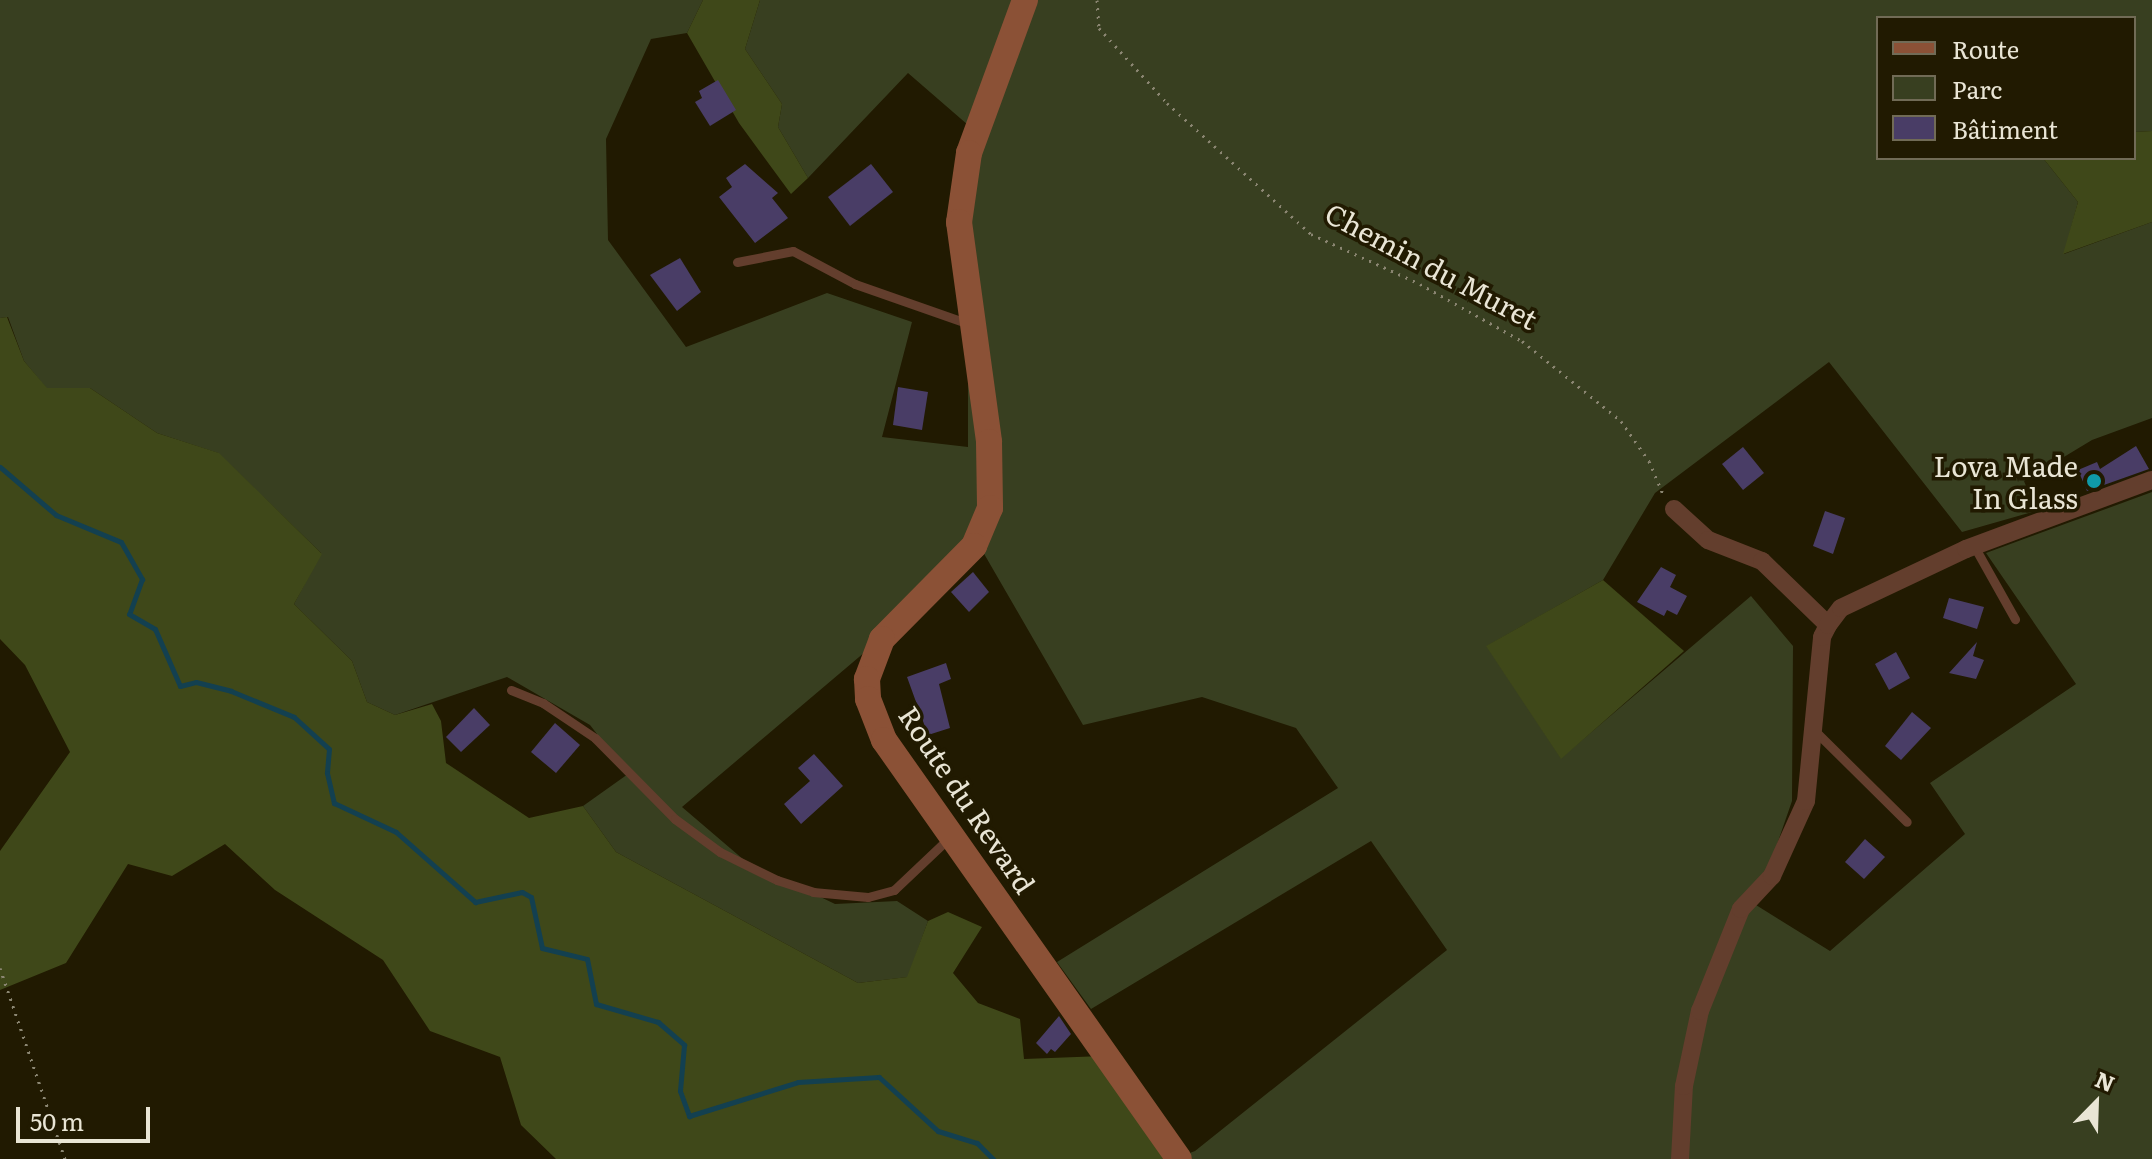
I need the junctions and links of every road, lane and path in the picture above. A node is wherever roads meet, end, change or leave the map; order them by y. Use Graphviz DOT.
graph roads {
  1 [pos="1025,0"];
  2 [pos="1097,0"];
  3 [pos="737,262"];
  4 [pos="971,324"];
  5 [pos="2152,480"];
  6 [pos="1674,509"];
  7 [pos="1974,546"];
  8 [pos="2015,619"];
  9 [pos="1828,625"];
  10 [pos="511,690"];
  11 [pos="1815,731"];
  12 [pos="1907,822"];
  13 [pos="950,837"];
  14 [pos="0,968"];
  15 [pos="65,1159"];
  16 [pos="1179,1159"];
  17 [pos="1680,1159"];
  1 -- 4 [label="main road, Route du Revard"];
  2 -- 6 [label="path, Chemin du Muret"];
  3 -- 4 [label="lane"];
  4 -- 13 [label="main road, Route du Revard"];
  5 -- 7 [label="street"];
  6 -- 9 [label="street"];
  7 -- 8 [label="lane"];
  7 -- 9 [label="street"];
  9 -- 11 [label="street"];
  10 -- 13 [label="lane"];
  11 -- 12 [label="lane"];
  11 -- 17 [label="street"];
  13 -- 16 [label="main road, Route du Revard"];
  14 -- 15 [label="path"];
}
